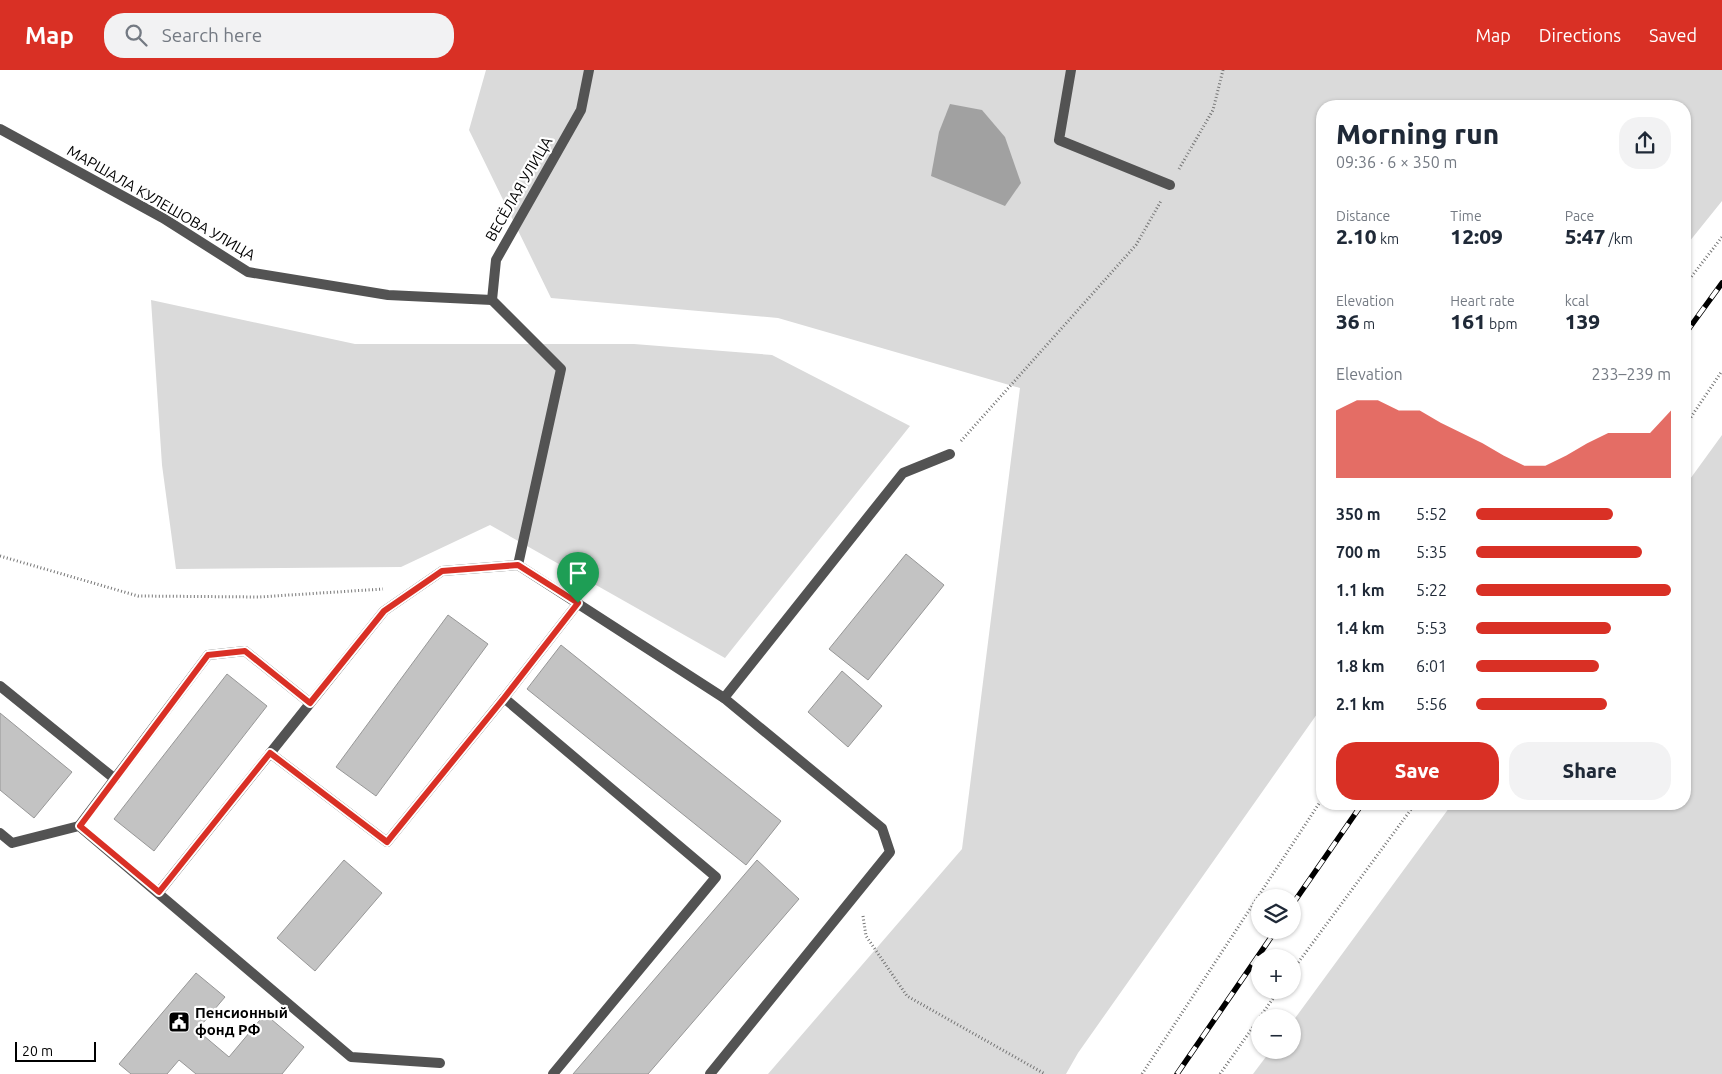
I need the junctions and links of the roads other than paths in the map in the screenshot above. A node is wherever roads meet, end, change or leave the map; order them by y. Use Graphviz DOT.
graph roads {
  1 [pos="589,70"];
  2 [pos="1071,70"];
  3 [pos="0,129"];
  4 [pos="1170,185"];
  5 [pos="492,300"];
  6 [pos="950,454"];
  7 [pos="518,565"];
  8 [pos="578,603"];
  9 [pos="0,686"];
  10 [pos="504,698"];
  11 [pos="724,698"];
  12 [pos="310,703"];
  13 [pos="270,753"];
  14 [pos="115,779"];
  15 [pos="80,826"];
  16 [pos="0,834"];
  17 [pos="159,892"];
  18 [pos="440,1063"];
  19 [pos="553,1074"];
  20 [pos="710,1074"];
  1 -- 5 [label="street, ВЕСЁЛАЯ УЛИЦА"];
  2 -- 4 [label="street"];
  3 -- 5 [label="street, МАРШАЛА КУЛЕШОВА УЛИЦА"];
  5 -- 7 [label="street"];
  6 -- 11 [label="street"];
  7 -- 8 [label="street"];
  7 -- 12 [label="street"];
  8 -- 10 [label="street"];
  8 -- 11 [label="street"];
  9 -- 14 [label="street"];
  10 -- 13 [label="street"];
  10 -- 19 [label="street"];
  11 -- 20 [label="street"];
  12 -- 13 [label="street"];
  12 -- 14 [label="street"];
  13 -- 17 [label="street"];
  14 -- 15 [label="street"];
  15 -- 16 [label="street"];
  15 -- 17 [label="street"];
  17 -- 18 [label="street"];
}
